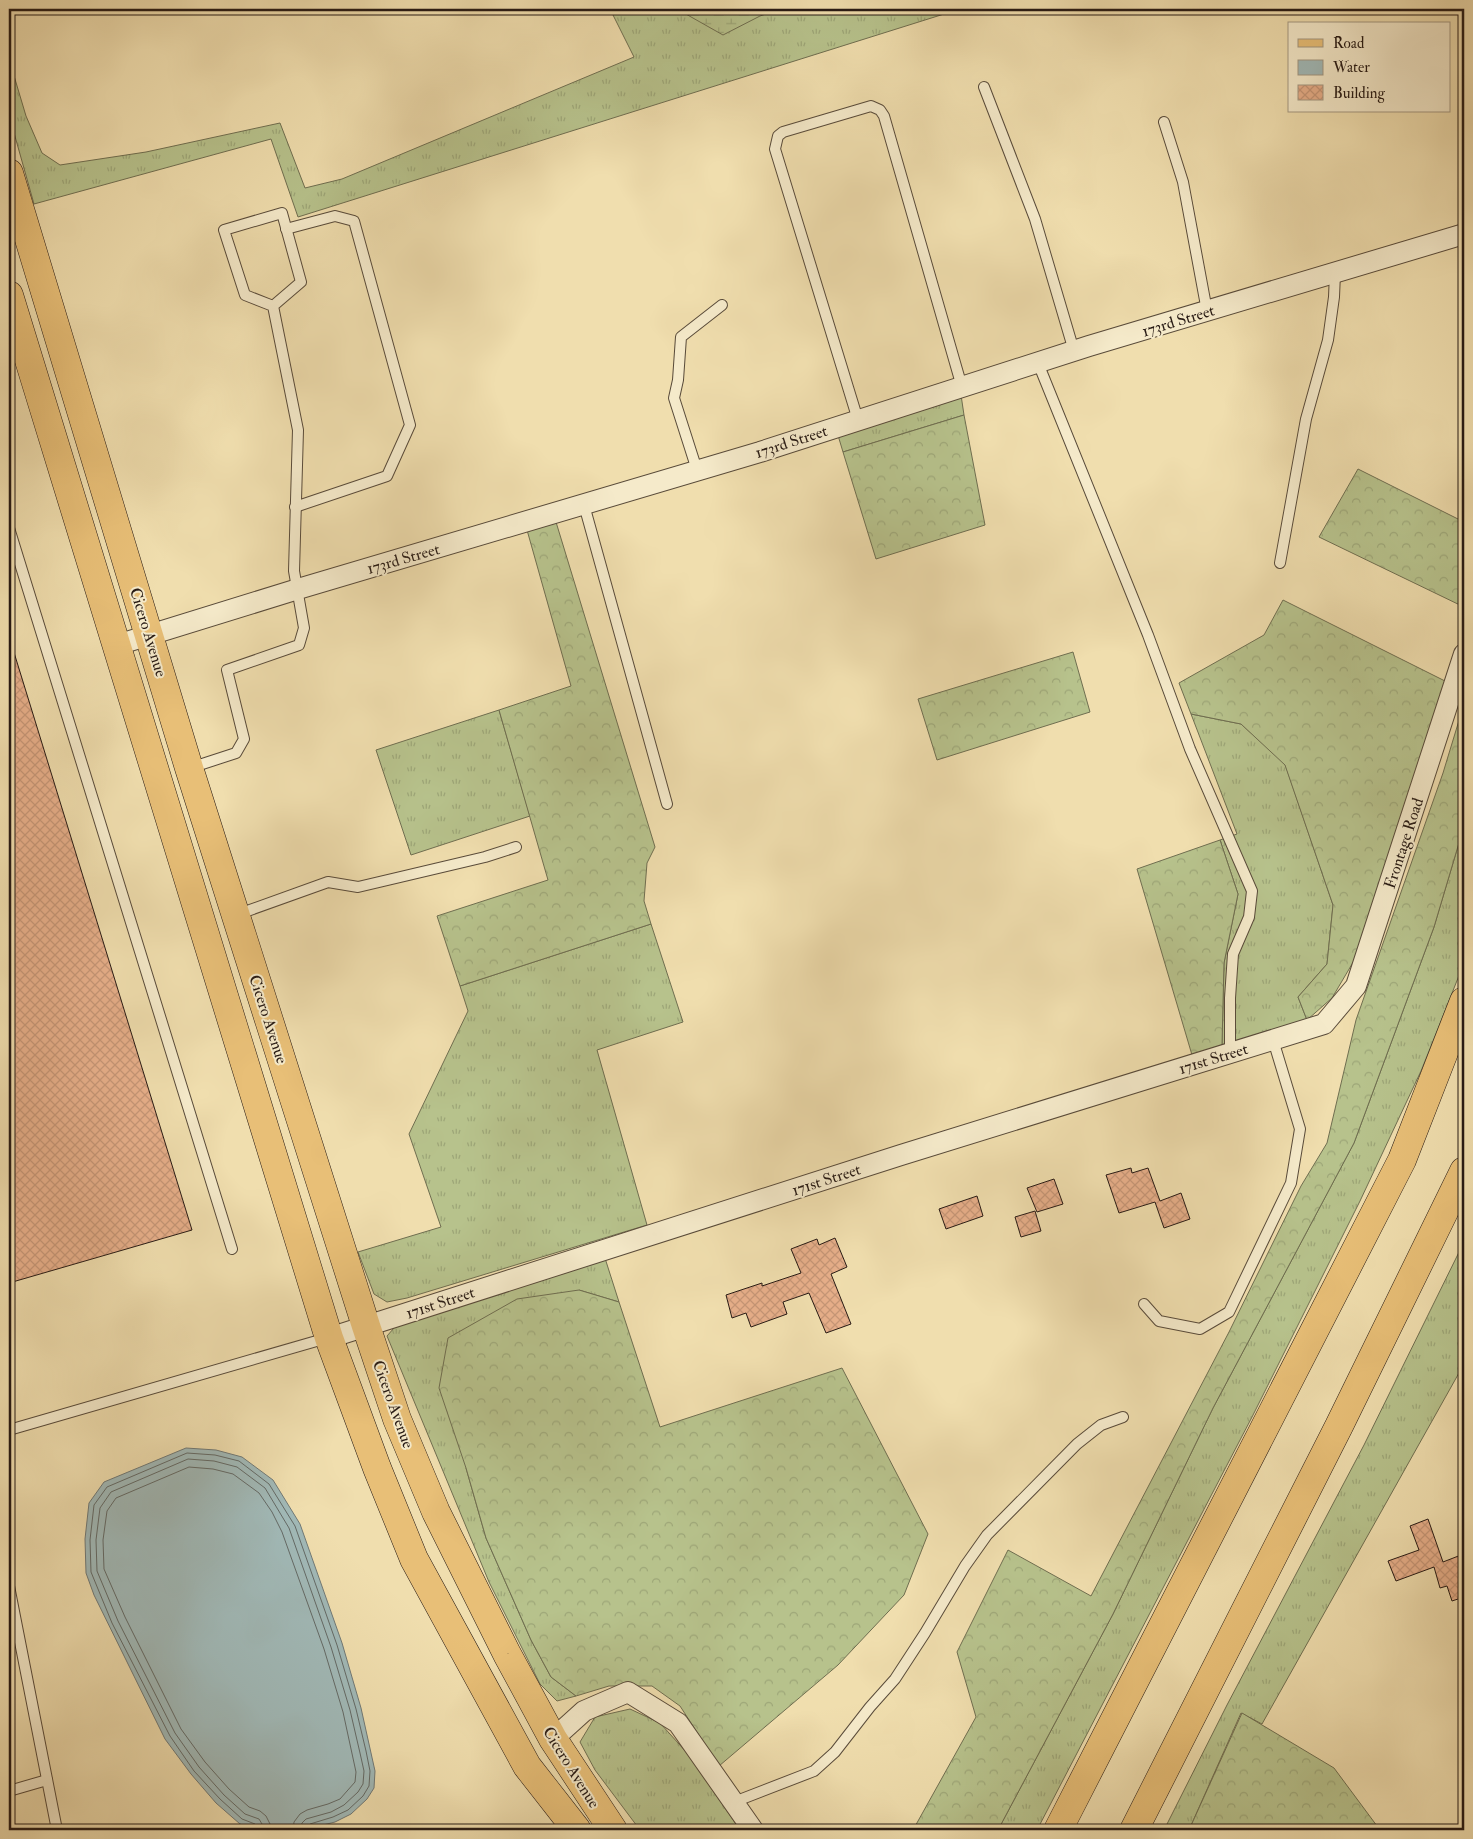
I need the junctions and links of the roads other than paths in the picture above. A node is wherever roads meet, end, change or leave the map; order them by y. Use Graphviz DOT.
graph roads {
  1 [pos="984,87"];
  2 [pos="1164,122"];
  3 [pos="9,173"];
  4 [pos="286,229"];
  5 [pos="1464,234"];
  6 [pos="39,272"];
  7 [pos="1335,273"];
  8 [pos="9,282"];
  9 [pos="9,295"];
  10 [pos="722,305"];
  11 [pos="273,306"];
  12 [pos="1207,311"];
  13 [pos="1074,351"];
  14 [pos="1038,362"];
  15 [pos="962,387"];
  16 [pos="858,420"];
  17 [pos="698,470"];
  18 [pos="584,505"];
  19 [pos="296,507"];
  20 [pos="9,528"];
  21 [pos="1280,563"];
  22 [pos="298,589"];
  23 [pos="150,635"];
  24 [pos="117,645"];
  25 [pos="1464,654"];
  26 [pos="190,768"];
  27 [pos="667,804"];
  28 [pos="516,848"];
  29 [pos="236,915"];
  30 [pos="1464,1000"];
  31 [pos="1324,1024"];
  32 [pos="1273,1040"];
  33 [pos="1230,1053"];
  34 [pos="1464,1171"];
  35 [pos="232,1249"];
  36 [pos="1144,1304"];
  37 [pos="366,1326"];
  38 [pos="329,1338"];
  39 [pos="1123,1417"];
  40 [pos="9,1430"];
  41 [pos="9,1586"];
  42 [pos="553,1739"];
  43 [pos="47,1780"];
  44 [pos="9,1791"];
  45 [pos="734,1802"];
  46 [pos="57,1830"];
  47 [pos="577,1830"];
  48 [pos="613,1830"];
  49 [pos="753,1830"];
  50 [pos="1058,1830"];
  51 [pos="1134,1830"];
  1 -- 13 [label="lane"];
  2 -- 12 [label="lane"];
  3 -- 6 [label="main road, Cicero Avenue"];
  4 -- 11 [label="lane"];
  4 -- 11 [label="lane"];
  4 -- 19 [label="lane"];
  5 -- 7 [label="street, 173rd Street"];
  6 -- 8 [label="main road"];
  6 -- 23 [label="main road, Cicero Avenue"];
  7 -- 12 [label="street, 173rd Street"];
  7 -- 21 [label="lane"];
  9 -- 24 [label="main road, Cicero Avenue"];
  10 -- 17 [label="lane"];
  11 -- 19 [label="lane"];
  12 -- 13 [label="street, 173rd Street"];
  13 -- 14 [label="street, 173rd Street"];
  14 -- 15 [label="street, 173rd Street"];
  14 -- 33 [label="lane"];
  15 -- 16 [label="street, 173rd Street"];
  15 -- 16 [label="lane"];
  16 -- 17 [label="street, 173rd Street"];
  17 -- 18 [label="street, 173rd Street"];
  18 -- 22 [label="street, 173rd Street"];
  18 -- 27 [label="lane"];
  19 -- 22 [label="lane"];
  20 -- 35 [label="lane"];
  22 -- 23 [label="street, 173rd Street"];
  22 -- 26 [label="lane"];
  23 -- 24 [label="street, 173rd Street"];
  23 -- 26 [label="main road, Cicero Avenue"];
  24 -- 38 [label="main road, Cicero Avenue"];
  25 -- 31 [label="street, Frontage Road"];
  26 -- 29 [label="main road, Cicero Avenue"];
  28 -- 29 [label="lane"];
  29 -- 37 [label="main road, Cicero Avenue"];
  30 -- 50 [label="main road"];
  31 -- 32 [label="street, 171st Street"];
  32 -- 33 [label="street, 171st Street"];
  32 -- 36 [label="lane"];
  33 -- 37 [label="street, 171st Street"];
  34 -- 51 [label="main road"];
  37 -- 38 [label="street, 171st Street"];
  37 -- 42 [label="main road, Cicero Avenue"];
  38 -- 40 [label="lane"];
  38 -- 47 [label="main road, Cicero Avenue"];
  39 -- 45 [label="lane"];
  41 -- 43 [label="lane"];
  42 -- 45 [label="street"];
  42 -- 48 [label="main road, Cicero Avenue"];
  43 -- 44 [label="lane"];
  43 -- 46 [label="lane"];
  45 -- 49 [label="street"];
}
